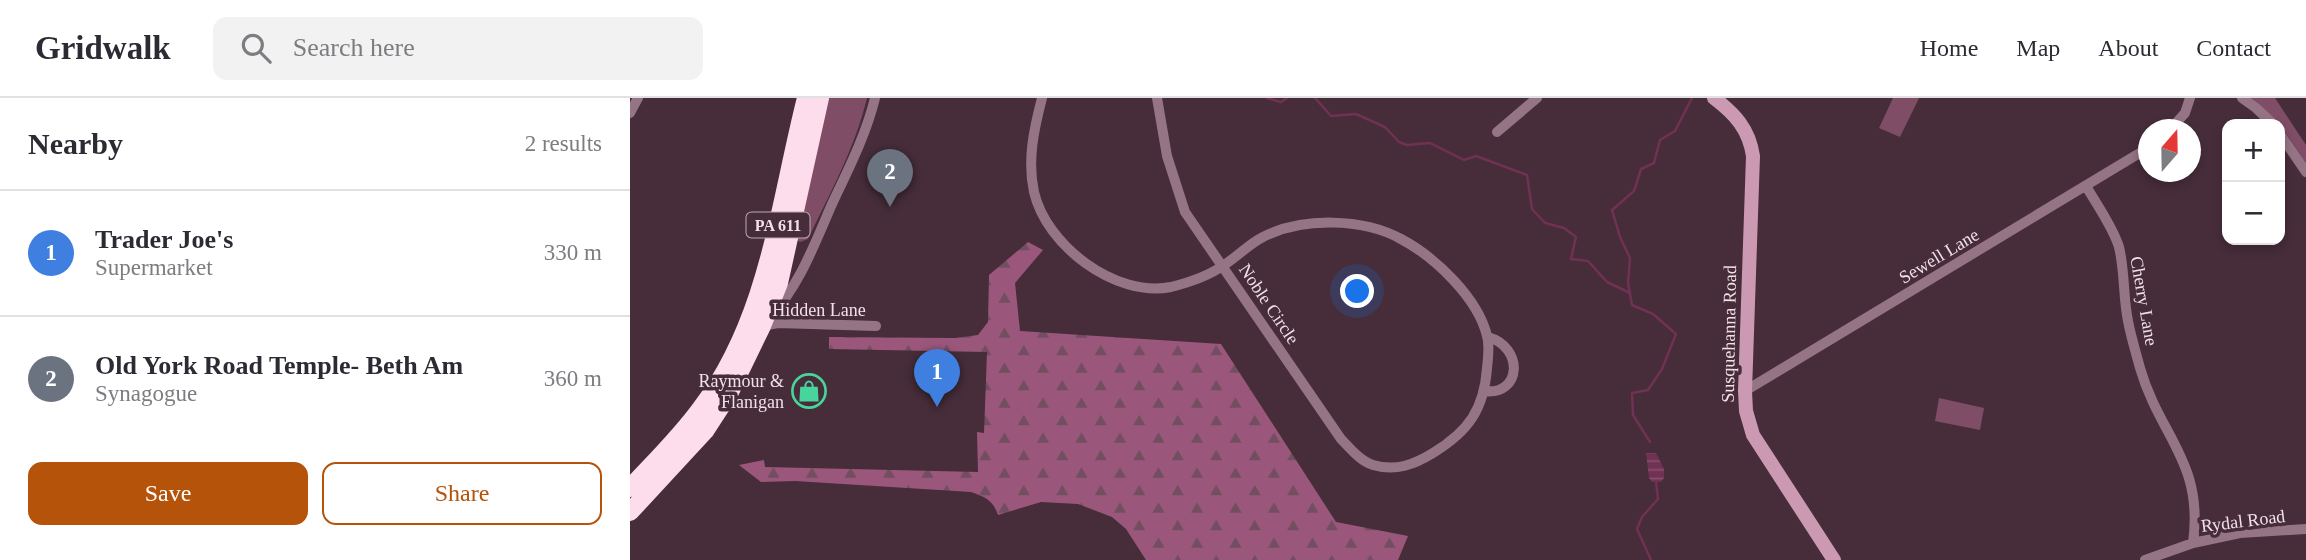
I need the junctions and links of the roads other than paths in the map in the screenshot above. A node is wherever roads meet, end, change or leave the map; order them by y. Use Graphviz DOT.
graph roads {
  1 [pos="638,98"];
  2 [pos="875,98"];
  3 [pos="1042,98"];
  4 [pos="1157,98"];
  5 [pos="1537,98"];
  6 [pos="1714,98"];
  7 [pos="2190,98"];
  8 [pos="2242,98"];
  9 [pos="808,103"];
  10 [pos="630,113"];
  11 [pos="2180,119"];
  12 [pos="2268,119"];
  13 [pos="1497,132"];
  14 [pos="2285,141"];
  15 [pos="2138,154"];
  16 [pos="2306,172"];
  17 [pos="2086,186"];
  18 [pos="1224,266"];
  19 [pos="876,326"];
  20 [pos="762,327"];
  21 [pos="1488,337"];
  22 [pos="1484,391"];
  23 [pos="1745,391"];
  24 [pos="630,488"];
  25 [pos="630,512"];
  26 [pos="2306,529"];
  27 [pos="2193,543"];
  28 [pos="1834,560"];
  29 [pos="2145,560"];
  1 -- 10 [label="street"];
  2 -- 20 [label="street"];
  3 -- 18 [label="street"];
  4 -- 18 [label="street"];
  5 -- 13 [label="street"];
  6 -- 23 [label="main road, Susquehanna Road"];
  7 -- 11 [label="street"];
  8 -- 12 [label="street"];
  9 -- 20 [label="highway, PA 611"];
  9 -- 24 [label="highway, PA 611"];
  14 -- 16 [label="street"];
  15 -- 17 [label="street, Sewell Lane"];
  17 -- 23 [label="street, Sewell Lane"];
  17 -- 27 [label="street, Cherry Lane"];
  18 -- 21 [label="street, Noble Circle"];
  18 -- 22 [label="street, Noble Circle"];
  19 -- 20 [label="street, Hidden Lane"];
  20 -- 25 [label="highway, PA 611"];
  21 -- 22 [label="street, Noble Circle"];
  21 -- 22 [label="street, Noble Circle"];
  23 -- 28 [label="main road, Susquehanna Road"];
  26 -- 27 [label="street, Rydal Road"];
  27 -- 29 [label="street, Rydal Road"];
}
